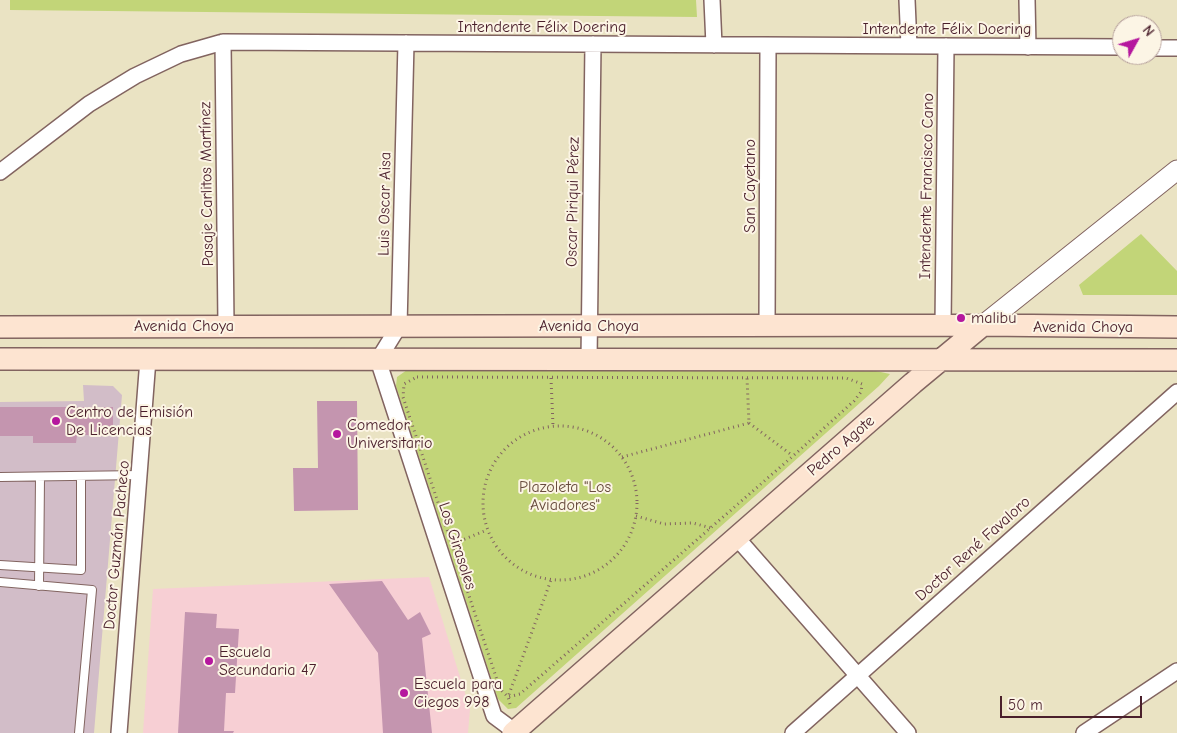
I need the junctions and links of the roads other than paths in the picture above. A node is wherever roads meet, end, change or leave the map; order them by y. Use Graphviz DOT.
graph roads {
  1 [pos="712,0"];
  2 [pos="908,0"];
  3 [pos="1027,0"];
  4 [pos="223,42"];
  5 [pos="406,43"];
  6 [pos="593,44"];
  7 [pos="714,45"];
  8 [pos="768,46"];
  9 [pos="909,46"];
  10 [pos="946,46"];
  11 [pos="1028,47"];
  12 [pos="1112,47"];
  13 [pos="1162,48"];
  14 [pos="1177,48"];
  15 [pos="1177,170"];
  16 [pos="0,172"];
  17 [pos="983,325"];
  18 [pos="226,326"];
  19 [pos="399,326"];
  20 [pos="589,326"];
  21 [pos="767,326"];
  22 [pos="943,326"];
  23 [pos="0,327"];
  24 [pos="1177,327"];
  25 [pos="0,359"];
  26 [pos="148,359"];
  27 [pos="942,359"];
  28 [pos="378,360"];
  29 [pos="589,360"];
  30 [pos="1177,360"];
  31 [pos="1177,392"];
  32 [pos="140,475"];
  33 [pos="82,476"];
  34 [pos="0,477"];
  35 [pos="40,477"];
  36 [pos="737,538"];
  37 [pos="0,564"];
  38 [pos="38,567"];
  39 [pos="0,582"];
  40 [pos="39,586"];
  41 [pos="1177,671"];
  42 [pos="858,676"];
  43 [pos="79,733"];
  44 [pos="120,733"];
  45 [pos="515,733"];
  46 [pos="793,733"];
  47 [pos="908,733"];
  48 [pos="1084,733"];
  1 -- 7 [label="street"];
  2 -- 9 [label="street"];
  3 -- 11 [label="street"];
  4 -- 5 [label="street, Intendente Félix Doering"];
  4 -- 16 [label="street, Intendente Félix Doering"];
  4 -- 18 [label="street, Pasaje Carlitos Martínez"];
  5 -- 6 [label="street, Intendente Félix Doering"];
  5 -- 19 [label="street, Luis Oscar Aisa"];
  6 -- 7 [label="street, Intendente Félix Doering"];
  6 -- 20 [label="street, Oscar Piriqui Pérez"];
  7 -- 8 [label="street, Intendente Félix Doering"];
  8 -- 9 [label="street, Intendente Félix Doering"];
  8 -- 21 [label="street, San Cayetano"];
  9 -- 10 [label="street, Intendente Félix Doering"];
  10 -- 11 [label="street, Intendente Félix Doering"];
  10 -- 22 [label="street, Intendente Francisco Cano"];
  11 -- 12 [label="street, Intendente Félix Doering"];
  13 -- 14 [label="street"];
  15 -- 17 [label="street, Pedro Agote"];
  17 -- 22 [label="main road, Avenida Choya"];
  17 -- 24 [label="main road, Avenida Choya"];
  17 -- 27 [label="main road, Pedro Agote"];
  18 -- 19 [label="main road, Avenida Choya"];
  18 -- 23 [label="main road, Avenida Choya"];
  19 -- 20 [label="main road, Avenida Choya"];
  19 -- 28 [label="street"];
  20 -- 21 [label="main road, Avenida Choya"];
  20 -- 29 [label="street, Oscar Piriqui Pérez"];
  21 -- 22 [label="main road, Avenida Choya"];
  25 -- 26 [label="main road, Avenida Choya"];
  26 -- 28 [label="main road, Avenida Choya"];
  26 -- 32 [label="street, Doctor Guzmán Pacheco"];
  27 -- 29 [label="main road, Avenida Choya"];
  27 -- 30 [label="main road, Avenida Choya"];
  27 -- 36 [label="main road, Pedro Agote"];
  28 -- 29 [label="main road, Avenida Choya"];
  28 -- 45 [label="street, Los Girasoles"];
  31 -- 42 [label="street, Doctor René Favaloro"];
  32 -- 33 [label="lane"];
  32 -- 44 [label="street, Doctor Guzmán Pacheco"];
  33 -- 35 [label="lane"];
  33 -- 38 [label="lane"];
  34 -- 35 [label="lane"];
  35 -- 38 [label="lane"];
  36 -- 42 [label="street"];
  36 -- 45 [label="main road, Pedro Agote"];
  37 -- 38 [label="lane"];
  38 -- 40 [label="lane"];
  39 -- 40 [label="lane"];
  40 -- 43 [label="lane"];
  41 -- 48 [label="street"];
  42 -- 46 [label="street, Doctor René Favaloro"];
  42 -- 47 [label="street"];
}
